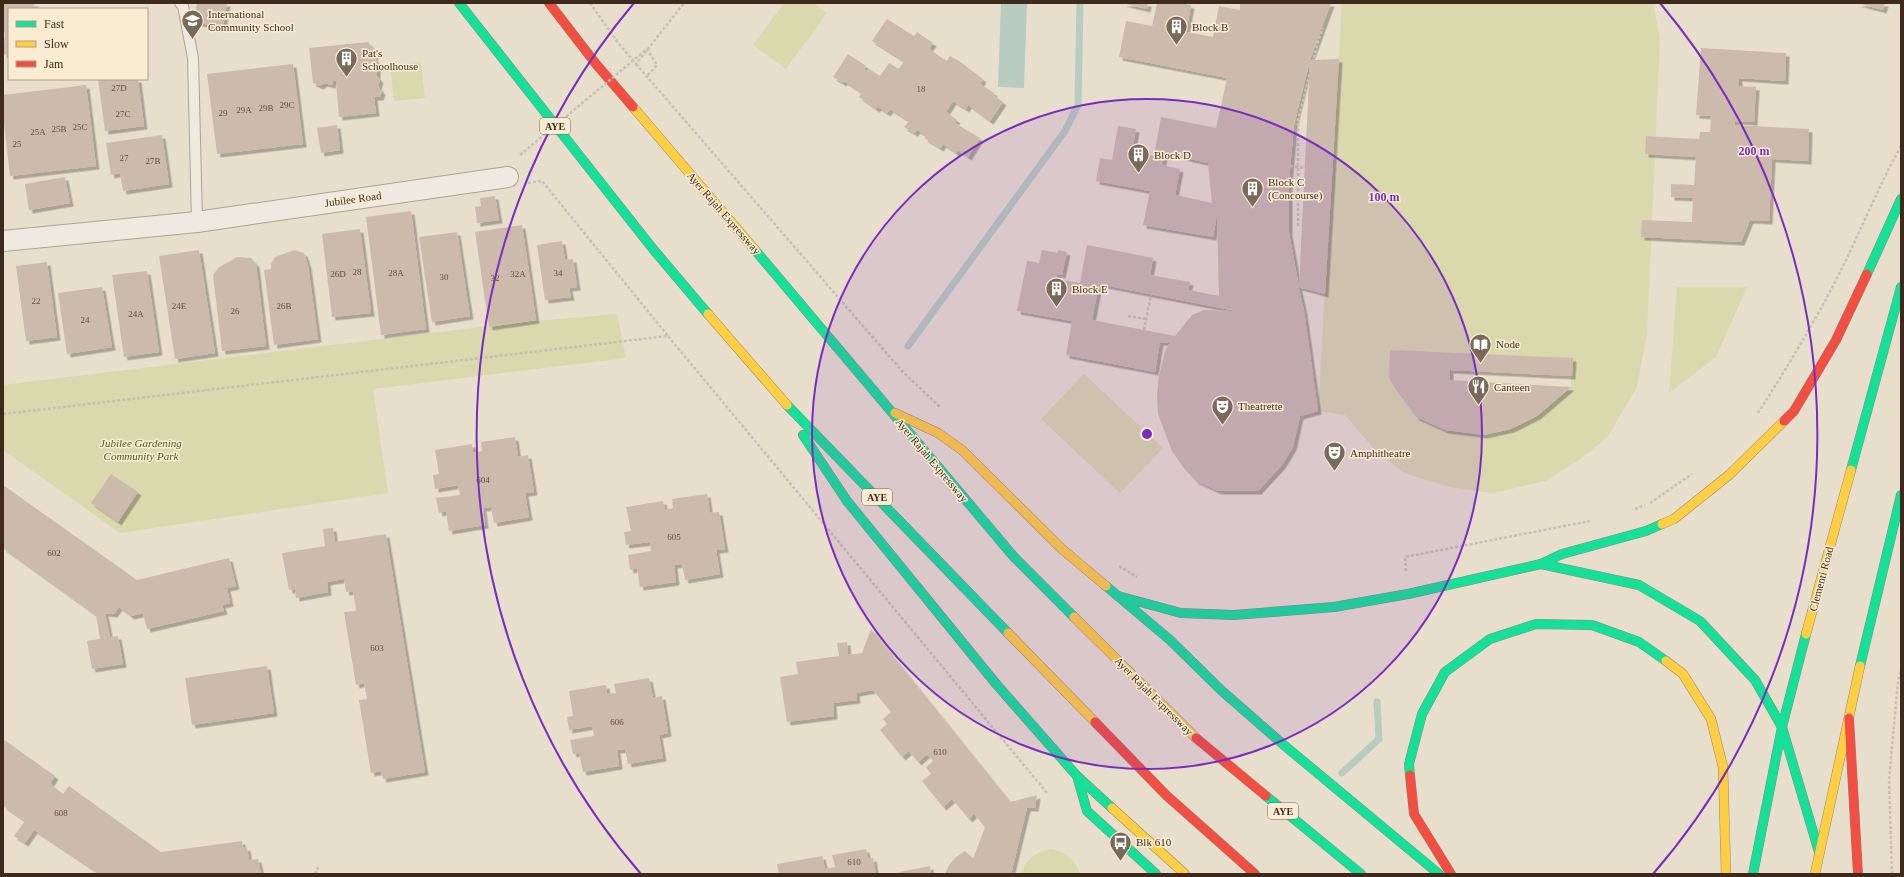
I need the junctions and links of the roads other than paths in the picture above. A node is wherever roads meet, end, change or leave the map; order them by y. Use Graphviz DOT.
graph roads {
  1 [pos="180,3"];
  2 [pos="459,3"];
  3 [pos="549,3"];
  4 [pos="516,180"];
  5 [pos="1901,199"];
  6 [pos="197,222"];
  7 [pos="3,241"];
  8 [pos="1901,287"];
  9 [pos="773,391"];
  10 [pos="892,412"];
  11 [pos="1901,495"];
  12 [pos="1541,564"];
  13 [pos="1118,596"];
  14 [pos="1848,718"];
  15 [pos="1782,728"];
  16 [pos="1077,776"];
  17 [pos="1820,852"];
  18 [pos="1156,874"];
  19 [pos="1185,874"];
  20 [pos="1255,874"];
  21 [pos="1361,874"];
  22 [pos="1439,874"];
  23 [pos="1450,874"];
  24 [pos="1726,874"];
  25 [pos="1753,874"];
  26 [pos="1815,874"];
  27 [pos="1858,874"];
  1 -- 6 [label="lane"];
  2 -- 9 [label="main road, AYE"];
  3 -- 10 [label="main road, Ayer Rajah Expressway / AYE"];
  4 -- 6 [label="street, Jubilee Road"];
  5 -- 12 [label="main road"];
  6 -- 7 [label="street, Jubilee Road"];
  8 -- 15 [label="main road, Clementi Road"];
  9 -- 16 [label="main road"];
  9 -- 20 [label="main road, AYE"];
  10 -- 13 [label="main road"];
  10 -- 21 [label="main road, Ayer Rajah Expressway / AYE"];
  11 -- 14 [label="main road"];
  12 -- 13 [label="main road"];
  12 -- 15 [label="main road"];
  13 -- 22 [label="main road"];
  14 -- 17 [label="main road"];
  14 -- 27 [label="main road"];
  15 -- 17 [label="main road"];
  15 -- 25 [label="main road, Clementi Road"];
  16 -- 18 [label="main road"];
  16 -- 19 [label="main road"];
  17 -- 26 [label="main road"];
  23 -- 24 [label="main road"];
}
